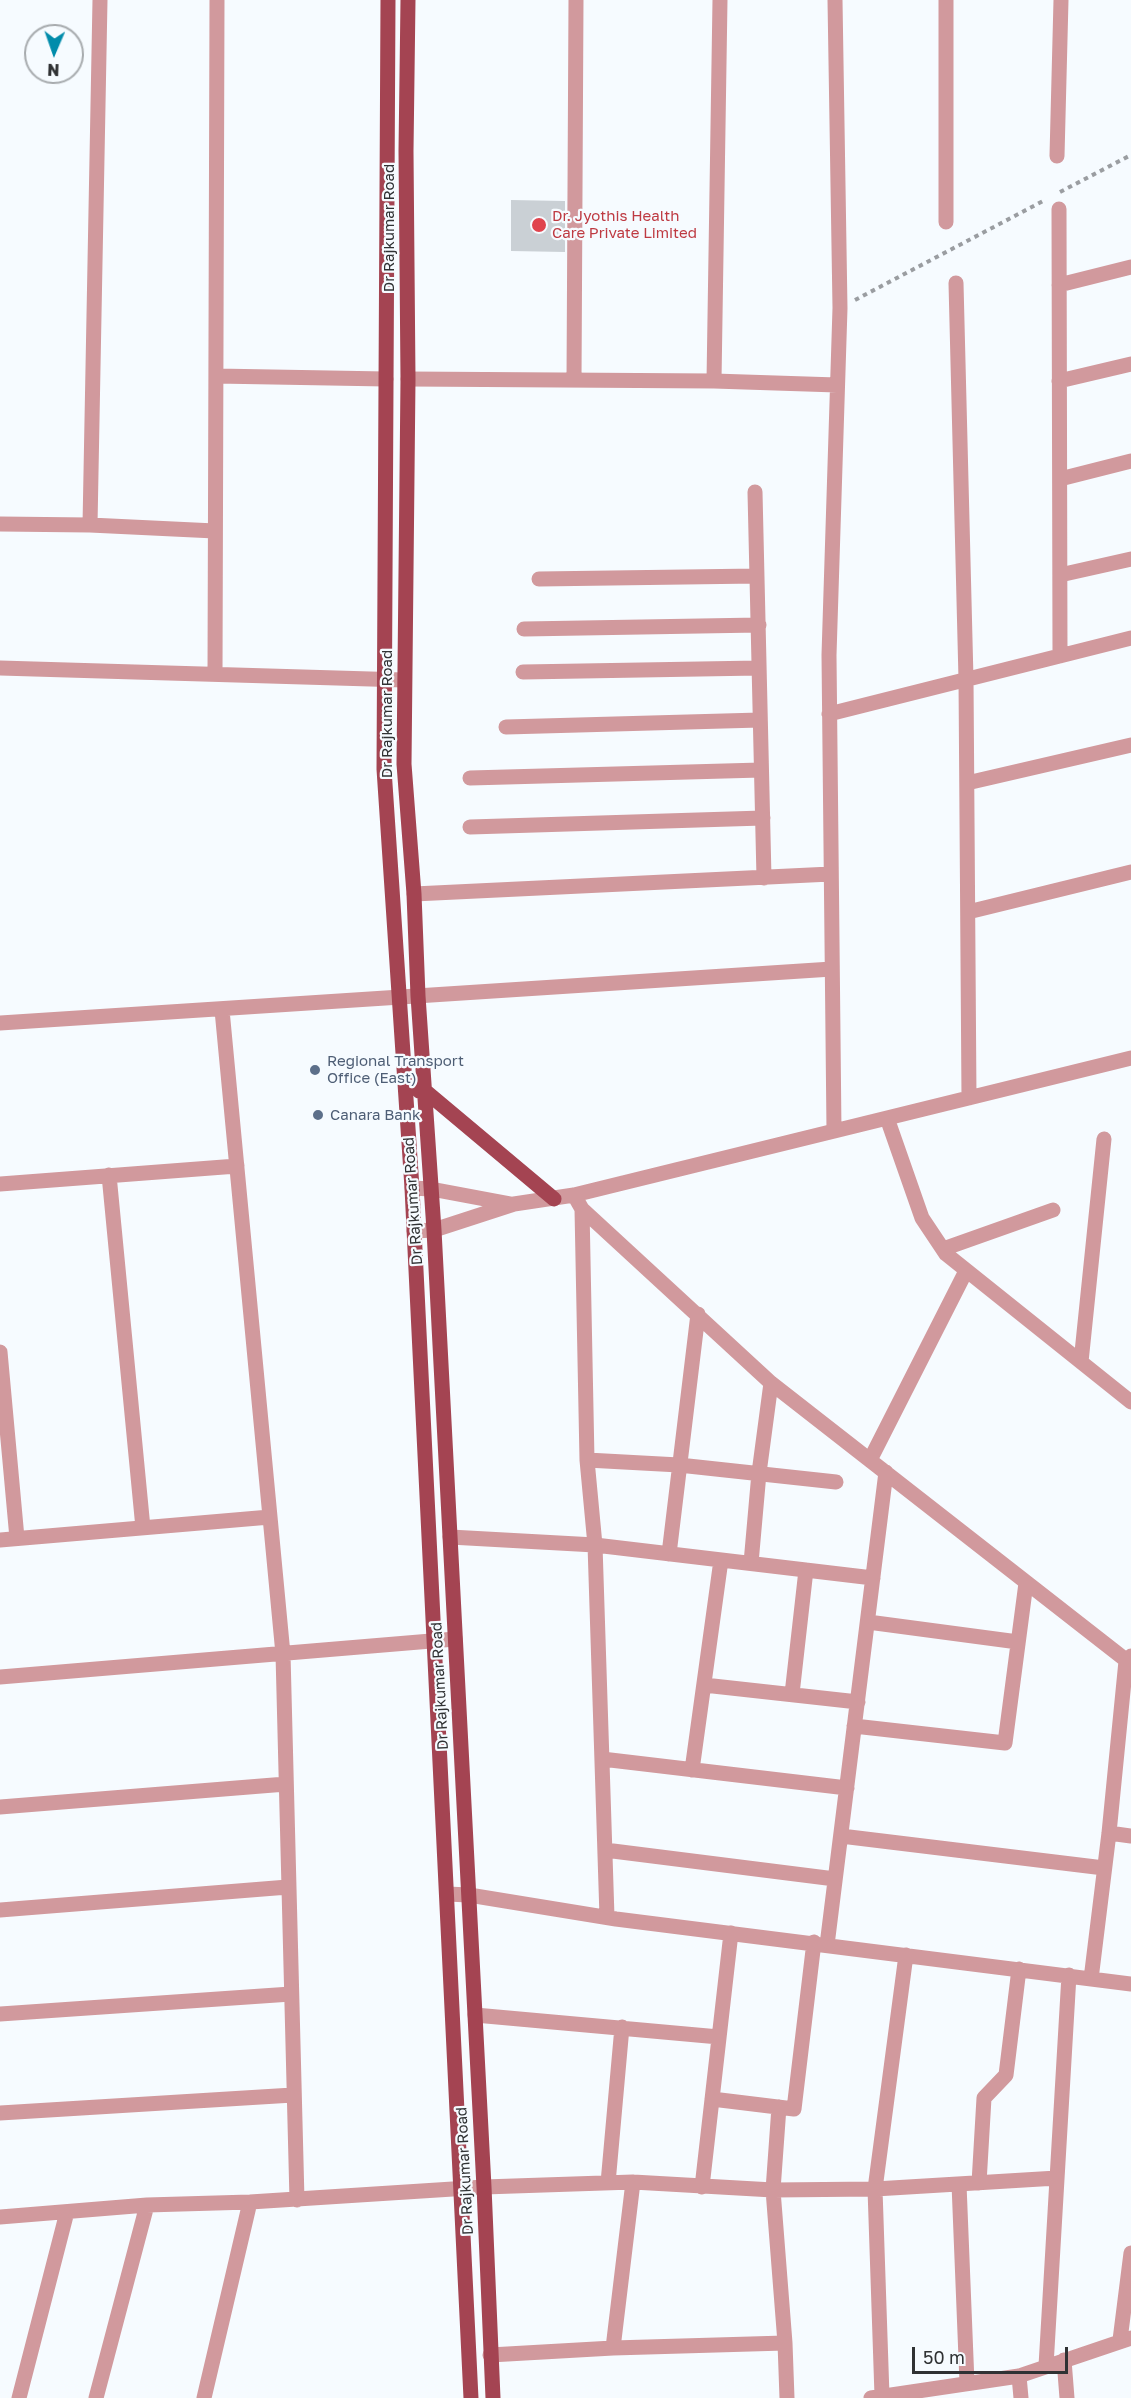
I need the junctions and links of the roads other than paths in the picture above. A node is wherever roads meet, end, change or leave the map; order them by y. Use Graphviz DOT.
graph roads {
  1 [pos="100,0"];
  2 [pos="217,0"];
  3 [pos="388,0"];
  4 [pos="408,0"];
  5 [pos="576,0"];
  6 [pos="720,0"];
  7 [pos="835,0"];
  8 [pos="946,0"];
  9 [pos="1061,0"];
  10 [pos="1057,156"];
  11 [pos="1054,203"];
  12 [pos="946,222"];
  13 [pos="1131,267"];
  14 [pos="956,283"];
  15 [pos="1059,285"];
  16 [pos="1131,364"];
  17 [pos="216,376"];
  18 [pos="386,379"];
  19 [pos="408,380"];
  20 [pos="574,380"];
  21 [pos="714,381"];
  22 [pos="1059,381"];
  23 [pos="837,386"];
  24 [pos="1131,460"];
  25 [pos="1060,479"];
  26 [pos="755,492"];
  27 [pos="0,524"];
  28 [pos="90,525"];
  29 [pos="215,531"];
  30 [pos="1131,559"];
  31 [pos="1060,575"];
  32 [pos="757,576"];
  33 [pos="539,579"];
  34 [pos="759,626"];
  35 [pos="524,629"];
  36 [pos="1131,638"];
  37 [pos="1060,656"];
  38 [pos="0,668"];
  39 [pos="759,668"];
  40 [pos="523,672"];
  41 [pos="215,673"];
  42 [pos="966,679"];
  43 [pos="384,680"];
  44 [pos="404,680"];
  45 [pos="829,714"];
  46 [pos="760,720"];
  47 [pos="506,727"];
  48 [pos="1131,745"];
  49 [pos="761,770"];
  50 [pos="470,778"];
  51 [pos="967,783"];
  52 [pos="763,818"];
  53 [pos="470,827"];
  54 [pos="1131,872"];
  55 [pos="831,874"];
  56 [pos="764,878"];
  57 [pos="414,894"];
  58 [pos="968,912"];
  59 [pos="832,969"];
  60 [pos="418,996"];
  61 [pos="399,997"];
  62 [pos="222,1010"];
  63 [pos="0,1023"];
  64 [pos="1131,1059"];
  65 [pos="424,1090"];
  66 [pos="406,1091"];
  67 [pos="969,1098"];
  68 [pos="887,1118"];
  69 [pos="834,1131"];
  70 [pos="1104,1139"];
  71 [pos="237,1166"];
  72 [pos="109,1175"];
  73 [pos="0,1184"];
  74 [pos="412,1188"];
  75 [pos="431,1189"];
  76 [pos="574,1195"];
  77 [pos="554,1199"];
  78 [pos="514,1204"];
  79 [pos="582,1209"];
  80 [pos="1053,1210"];
  81 [pos="434,1230"];
  82 [pos="414,1231"];
  83 [pos="943,1249"];
  84 [pos="966,1271"];
  85 [pos="698,1314"];
  86 [pos="0,1352"];
  87 [pos="1081,1362"];
  88 [pos="771,1383"];
  89 [pos="1131,1402"];
  90 [pos="4,1433"];
  91 [pos="587,1460"];
  92 [pos="870,1460"];
  93 [pos="679,1466"];
  94 [pos="886,1472"];
  95 [pos="759,1473"];
  96 [pos="836,1482"];
  97 [pos="270,1517"];
  98 [pos="143,1528"];
  99 [pos="450,1537"];
  100 [pos="17,1539"];
  101 [pos="0,1540"];
  102 [pos="595,1545"];
  103 [pos="669,1554"];
  104 [pos="722,1560"];
  105 [pos="751,1563"];
  106 [pos="806,1570"];
  107 [pos="873,1578"];
  108 [pos="1026,1583"];
  109 [pos="867,1622"];
  110 [pos="455,1639"];
  111 [pos="434,1641"];
  112 [pos="1018,1642"];
  113 [pos="283,1654"];
  114 [pos="1129,1660"];
  115 [pos="0,1677"];
  116 [pos="704,1684"];
  117 [pos="792,1694"];
  118 [pos="858,1702"];
  119 [pos="854,1726"];
  120 [pos="602,1759"];
  121 [pos="692,1770"];
  122 [pos="286,1784"];
  123 [pos="847,1788"];
  124 [pos="0,1807"];
  125 [pos="1109,1833"];
  126 [pos="841,1836"];
  127 [pos="1131,1836"];
  128 [pos="605,1850"];
  129 [pos="1104,1868"];
  130 [pos="836,1879"];
  131 [pos="288,1887"];
  132 [pos="447,1894"];
  133 [pos="469,1895"];
  134 [pos="0,1910"];
  135 [pos="607,1917"];
  136 [pos="731,1933"];
  137 [pos="821,1944"];
  138 [pos="906,1955"];
  139 [pos="1019,1969"];
  140 [pos="1069,1975"];
  141 [pos="1091,1979"];
  142 [pos="1131,1984"];
  143 [pos="291,1994"];
  144 [pos="0,2014"];
  145 [pos="475,2015"];
  146 [pos="622,2027"];
  147 [pos="719,2037"];
  148 [pos="293,2095"];
  149 [pos="712,2099"];
  150 [pos="779,2107"];
  151 [pos="0,2113"];
  152 [pos="1057,2178"];
  153 [pos="633,2182"];
  154 [pos="608,2183"];
  155 [pos="979,2183"];
  156 [pos="959,2184"];
  157 [pos="484,2187"];
  158 [pos="702,2187"];
  159 [pos="462,2188"];
  160 [pos="874,2189"];
  161 [pos="773,2190"];
  162 [pos="297,2200"];
  163 [pos="250,2202"];
  164 [pos="147,2205"];
  165 [pos="67,2212"];
  166 [pos="0,2217"];
  167 [pos="1131,2253"];
  168 [pos="1126,2339"];
  169 [pos="785,2343"];
  170 [pos="613,2348"];
  171 [pos="490,2355"];
  172 [pos="1064,2360"];
  173 [pos="1046,2366"];
  174 [pos="1019,2376"];
  175 [pos="967,2383"];
  176 [pos="876,2397"];
  177 [pos="19,2398"];
  178 [pos="96,2398"];
  179 [pos="204,2398"];
  180 [pos="471,2398"];
  181 [pos="493,2398"];
  182 [pos="787,2398"];
  183 [pos="1021,2398"];
  184 [pos="1067,2398"];
  1 -- 28 [label="street"];
  2 -- 17 [label="street"];
  3 -- 18 [label="main road, Dr Rajkumar Road"];
  4 -- 19 [label="main road, Dr Rajkumar Road"];
  5 -- 20 [label="street"];
  6 -- 21 [label="street"];
  7 -- 23 [label="street"];
  8 -- 12 [label="street"];
  9 -- 10 [label="street"];
  11 -- 15 [label="street"];
  13 -- 15 [label="street"];
  14 -- 42 [label="street"];
  15 -- 22 [label="street"];
  16 -- 22 [label="street"];
  17 -- 18 [label="street"];
  17 -- 29 [label="street"];
  18 -- 43 [label="main road, Dr Rajkumar Road"];
  19 -- 20 [label="street"];
  19 -- 44 [label="main road, Dr Rajkumar Road"];
  20 -- 21 [label="street"];
  21 -- 23 [label="street"];
  22 -- 25 [label="street"];
  23 -- 45 [label="street"];
  24 -- 25 [label="street"];
  25 -- 31 [label="street"];
  26 -- 32 [label="street"];
  27 -- 28 [label="street"];
  28 -- 29 [label="street"];
  29 -- 41 [label="street"];
  30 -- 31 [label="street"];
  31 -- 37 [label="street"];
  32 -- 33 [label="street"];
  32 -- 34 [label="street"];
  34 -- 35 [label="street"];
  34 -- 39 [label="street"];
  36 -- 37 [label="street"];
  37 -- 42 [label="street"];
  38 -- 41 [label="street"];
  39 -- 40 [label="street"];
  39 -- 46 [label="street"];
  41 -- 43 [label="street"];
  42 -- 45 [label="street"];
  42 -- 51 [label="street"];
  43 -- 44 [label="street"];
  43 -- 61 [label="main road, Dr Rajkumar Road"];
  44 -- 57 [label="main road, Dr Rajkumar Road"];
  45 -- 55 [label="street"];
  46 -- 47 [label="street"];
  46 -- 49 [label="street"];
  48 -- 51 [label="street"];
  49 -- 50 [label="street"];
  49 -- 52 [label="street"];
  51 -- 58 [label="street"];
  52 -- 53 [label="street"];
  52 -- 56 [label="street"];
  54 -- 58 [label="street"];
  55 -- 56 [label="street"];
  55 -- 59 [label="street"];
  56 -- 57 [label="street"];
  57 -- 60 [label="main road, Dr Rajkumar Road"];
  58 -- 67 [label="street"];
  59 -- 60 [label="street"];
  59 -- 69 [label="street"];
  60 -- 61 [label="street"];
  60 -- 65 [label="main road, Dr Rajkumar Road"];
  61 -- 62 [label="street"];
  61 -- 66 [label="main road, Dr Rajkumar Road"];
  62 -- 63 [label="street"];
  62 -- 71 [label="street"];
  64 -- 67 [label="street"];
  65 -- 66 [label="main road"];
  65 -- 75 [label="main road, Dr Rajkumar Road"];
  65 -- 77 [label="main road"];
  66 -- 74 [label="main road, Dr Rajkumar Road"];
  67 -- 68 [label="street"];
  68 -- 69 [label="street"];
  68 -- 83 [label="street"];
  69 -- 76 [label="street"];
  70 -- 87 [label="street"];
  71 -- 72 [label="street"];
  71 -- 97 [label="street"];
  72 -- 73 [label="street"];
  72 -- 98 [label="street"];
  74 -- 75 [label="street"];
  74 -- 82 [label="main road, Dr Rajkumar Road"];
  75 -- 78 [label="street"];
  75 -- 81 [label="main road, Dr Rajkumar Road"];
  76 -- 77 [label="street"];
  76 -- 79 [label="street"];
  77 -- 78 [label="street"];
  78 -- 81 [label="street"];
  79 -- 85 [label="street"];
  79 -- 91 [label="street"];
  80 -- 83 [label="street"];
  81 -- 82 [label="street"];
  81 -- 99 [label="main road, Dr Rajkumar Road"];
  82 -- 111 [label="main road, Dr Rajkumar Road"];
  83 -- 84 [label="street"];
  84 -- 87 [label="street"];
  84 -- 92 [label="street"];
  85 -- 88 [label="street"];
  85 -- 93 [label="street"];
  86 -- 90 [label="street"];
  87 -- 89 [label="street"];
  88 -- 92 [label="street"];
  88 -- 95 [label="street"];
  90 -- 100 [label="street"];
  91 -- 93 [label="street"];
  91 -- 102 [label="street"];
  92 -- 94 [label="street"];
  93 -- 95 [label="street"];
  93 -- 103 [label="street"];
  94 -- 107 [label="street"];
  94 -- 108 [label="street"];
  95 -- 96 [label="street"];
  95 -- 105 [label="street"];
  97 -- 98 [label="street"];
  97 -- 113 [label="street"];
  98 -- 100 [label="street"];
  99 -- 102 [label="street"];
  99 -- 110 [label="main road, Dr Rajkumar Road"];
  100 -- 101 [label="street"];
  102 -- 103 [label="street"];
  102 -- 120 [label="street"];
  103 -- 104 [label="street"];
  104 -- 105 [label="street"];
  104 -- 116 [label="street"];
  105 -- 106 [label="street"];
  106 -- 107 [label="street"];
  106 -- 117 [label="street"];
  107 -- 109 [label="street"];
  108 -- 112 [label="street"];
  108 -- 114 [label="street"];
  109 -- 112 [label="street"];
  109 -- 118 [label="street"];
  110 -- 111 [label="street"];
  110 -- 133 [label="main road, Dr Rajkumar Road"];
  111 -- 113 [label="street"];
  111 -- 132 [label="main road, Dr Rajkumar Road"];
  112 -- 119 [label="street"];
  113 -- 115 [label="street"];
  113 -- 122 [label="street"];
  114 -- 125 [label="street"];
  116 -- 117 [label="street"];
  116 -- 121 [label="street"];
  117 -- 118 [label="street"];
  118 -- 119 [label="street"];
  119 -- 123 [label="street"];
  120 -- 121 [label="street"];
  120 -- 128 [label="street"];
  121 -- 123 [label="street"];
  122 -- 124 [label="street"];
  122 -- 131 [label="street"];
  123 -- 126 [label="street"];
  125 -- 127 [label="street"];
  125 -- 129 [label="street"];
  126 -- 129 [label="street"];
  126 -- 130 [label="street"];
  128 -- 130 [label="street"];
  128 -- 135 [label="street"];
  129 -- 141 [label="street"];
  130 -- 137 [label="street"];
  131 -- 134 [label="street"];
  131 -- 143 [label="street"];
  132 -- 133 [label="street"];
  132 -- 159 [label="main road, Dr Rajkumar Road"];
  133 -- 135 [label="street"];
  133 -- 145 [label="main road, Dr Rajkumar Road"];
  135 -- 136 [label="street"];
  136 -- 137 [label="street"];
  136 -- 147 [label="street"];
  137 -- 138 [label="street"];
  137 -- 150 [label="street"];
  138 -- 139 [label="street"];
  138 -- 160 [label="street"];
  139 -- 140 [label="street"];
  139 -- 155 [label="street"];
  140 -- 141 [label="street"];
  140 -- 152 [label="street"];
  141 -- 142 [label="street"];
  143 -- 144 [label="street"];
  143 -- 148 [label="street"];
  145 -- 146 [label="street"];
  145 -- 157 [label="main road, Dr Rajkumar Road"];
  146 -- 147 [label="street"];
  146 -- 154 [label="street"];
  147 -- 149 [label="street"];
  148 -- 151 [label="street"];
  148 -- 162 [label="street"];
  149 -- 150 [label="street"];
  149 -- 158 [label="street"];
  150 -- 161 [label="street"];
  152 -- 155 [label="street"];
  152 -- 173 [label="street"];
  153 -- 154 [label="street"];
  153 -- 158 [label="street"];
  153 -- 170 [label="street"];
  154 -- 157 [label="street"];
  155 -- 156 [label="street"];
  156 -- 160 [label="street"];
  156 -- 175 [label="street"];
  157 -- 159 [label="street"];
  157 -- 171 [label="main road, Dr Rajkumar Road"];
  158 -- 161 [label="street"];
  159 -- 162 [label="street"];
  159 -- 180 [label="main road, Dr Rajkumar Road"];
  160 -- 161 [label="street"];
  160 -- 176 [label="street"];
  161 -- 169 [label="street"];
  162 -- 163 [label="street"];
  163 -- 164 [label="street"];
  163 -- 179 [label="street"];
  164 -- 165 [label="street"];
  164 -- 178 [label="street"];
  165 -- 166 [label="street"];
  165 -- 177 [label="street"];
  167 -- 168 [label="street"];
  168 -- 172 [label="street"];
  169 -- 170 [label="street"];
  169 -- 182 [label="street"];
  170 -- 171 [label="street"];
  171 -- 181 [label="main road, Dr Rajkumar Road"];
  172 -- 173 [label="street"];
  172 -- 184 [label="street"];
  173 -- 174 [label="street"];
  174 -- 175 [label="street"];
  174 -- 183 [label="street"];
  175 -- 176 [label="street"];
}
